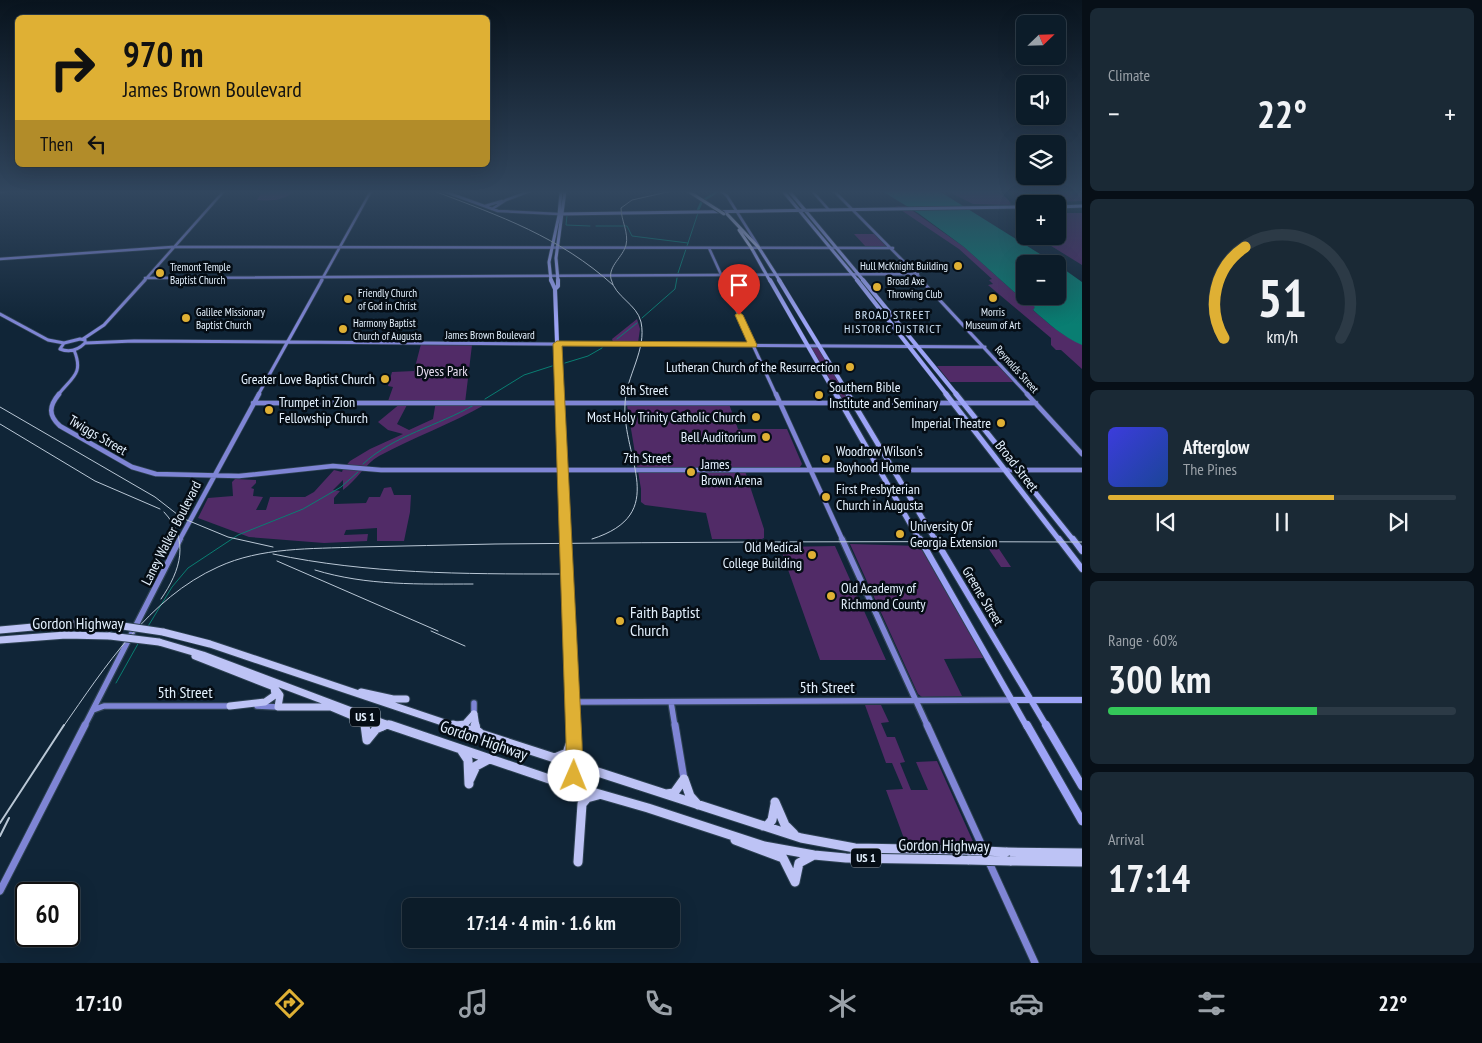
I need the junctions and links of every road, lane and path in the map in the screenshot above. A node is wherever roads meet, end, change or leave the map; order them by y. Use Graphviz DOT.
graph roads {
  1 [pos="183,236"];
  2 [pos="346,236"];
  3 [pos="556,236"];
  4 [pos="559,236"];
  5 [pos="743,236"];
  6 [pos="750,236"];
  7 [pos="752,236"];
  8 [pos="822,236"];
  9 [pos="827,236"];
  10 [pos="881,236"];
  11 [pos="172,248"];
  12 [pos="339,248"];
  13 [pos="552,248"];
  14 [pos="557,248"];
  15 [pos="708,248"];
  16 [pos="759,248"];
  17 [pos="832,248"];
  18 [pos="838,248"];
  19 [pos="893,248"];
  20 [pos="752,249"];
  21 [pos="0,259"];
  22 [pos="918,274"];
  23 [pos="768,275"];
  24 [pos="777,275"];
  25 [pos="852,275"];
  26 [pos="860,275"];
  27 [pos="720,276"];
  28 [pos="551,277"];
  29 [pos="557,277"];
  30 [pos="145,278"];
  31 [pos="323,278"];
  32 [pos="555,289"];
  33 [pos="0,314"];
  34 [pos="84,341"];
  35 [pos="286,342"];
  36 [pos="64,343"];
  37 [pos="557,344"];
  38 [pos="753,345"];
  39 [pos="810,346"];
  40 [pos="820,346"];
  41 [pos="908,346"];
  42 [pos="918,346"];
  43 [pos="985,347"];
  44 [pos="74,350"];
  45 [pos="560,402"];
  46 [pos="779,402"];
  47 [pos="842,402"];
  48 [pos="853,402"];
  49 [pos="952,402"];
  50 [pos="963,402"];
  51 [pos="253,403"];
  52 [pos="1036,403"];
  53 [pos="1082,454"];
  54 [pos="561,469"];
  55 [pos="809,469"];
  56 [pos="880,470"];
  57 [pos="893,470"];
  58 [pos="1004,470"];
  59 [pos="1017,470"];
  60 [pos="1082,470"];
  61 [pos="214,476"];
  62 [pos="1082,551"];
  63 [pos="1082,569"];
  64 [pos="0,630"];
  65 [pos="0,640"];
  66 [pos="175,646"];
  67 [pos="334,686"];
  68 [pos="274,687"];
  69 [pos="317,698"];
  70 [pos="406,699"];
  71 [pos="1012,700"];
  72 [pos="1031,700"];
  73 [pos="1082,700"];
  74 [pos="915,701"];
  75 [pos="573,702"];
  76 [pos="671,702"];
  77 [pos="474,703"];
  78 [pos="230,706"];
  79 [pos="330,706"];
  80 [pos="278,707"];
  81 [pos="340,707"];
  82 [pos="93,710"];
  83 [pos="474,714"];
  84 [pos="388,724"];
  85 [pos="451,725"];
  86 [pos="574,732"];
  87 [pos="485,736"];
  88 [pos="458,748"];
  89 [pos="548,757"];
  90 [pos="490,759"];
  91 [pos="574,765"];
  92 [pos="684,779"];
  93 [pos="574,786"];
  94 [pos="1082,786"];
  95 [pos="599,794"];
  96 [pos="662,794"];
  97 [pos="703,808"];
  98 [pos="1082,821"];
  99 [pos="760,826"];
  100 [pos="720,833"];
  101 [pos="801,838"];
  102 [pos="814,855"];
  103 [pos="1008,856"];
  104 [pos="1082,856"];
  105 [pos="578,862"];
  106 [pos="0,891"];
  107 [pos="1034,960"];
  1 -- 11 [label="street"];
  2 -- 12 [label="street, Laney Walker Boulevard"];
  3 -- 13 [label="main road"];
  4 -- 14 [label="main road"];
  5 -- 20 [label="highway"];
  6 -- 16 [label="highway"];
  7 -- 16 [label="street, Greene Street"];
  8 -- 17 [label="main road, Broad Street"];
  9 -- 18 [label="main road, Broad Street"];
  10 -- 19 [label="street, Reynolds Street"];
  11 -- 12 [label="street"];
  11 -- 21 [label="street"];
  11 -- 30 [label="street"];
  12 -- 13 [label="street"];
  12 -- 31 [label="street, Laney Walker Boulevard"];
  13 -- 14 [label="street"];
  13 -- 28 [label="main road"];
  14 -- 15 [label="street"];
  14 -- 29 [label="main road"];
  15 -- 20 [label="street"];
  15 -- 27 [label="street"];
  16 -- 17 [label="street"];
  16 -- 20 [label="street"];
  16 -- 24 [label="main road, Greene Street"];
  17 -- 18 [label="street"];
  17 -- 25 [label="main road, Broad Street"];
  18 -- 19 [label="street"];
  18 -- 26 [label="main road, Broad Street"];
  19 -- 22 [label="street, Reynolds Street"];
  20 -- 23 [label="main road, Greene Street"];
  22 -- 26 [label="street"];
  22 -- 43 [label="street, Reynolds Street"];
  23 -- 24 [label="street"];
  23 -- 27 [label="street"];
  23 -- 39 [label="main road, Greene Street"];
  24 -- 25 [label="street"];
  24 -- 40 [label="main road, Greene Street"];
  25 -- 26 [label="street"];
  25 -- 41 [label="main road, Broad Street"];
  26 -- 42 [label="main road, Broad Street"];
  27 -- 29 [label="street"];
  27 -- 38 [label="street"];
  28 -- 29 [label="street"];
  28 -- 31 [label="street"];
  28 -- 32 [label="main road"];
  29 -- 32 [label="main road"];
  30 -- 31 [label="street"];
  30 -- 34 [label="street"];
  31 -- 35 [label="street, Laney Walker Boulevard"];
  32 -- 37 [label="main road"];
  33 -- 36 [label="street"];
  34 -- 35 [label="street, James Brown Boulevard"];
  34 -- 36 [label="street"];
  34 -- 44 [label="street"];
  35 -- 37 [label="street, James Brown Boulevard"];
  35 -- 51 [label="street, Laney Walker Boulevard"];
  36 -- 44 [label="street"];
  37 -- 38 [label="street, James Brown Boulevard"];
  37 -- 45 [label="main road"];
  38 -- 39 [label="street, James Brown Boulevard"];
  38 -- 46 [label="street"];
  39 -- 40 [label="street, James Brown Boulevard"];
  39 -- 47 [label="main road, Greene Street"];
  40 -- 41 [label="street, James Brown Boulevard"];
  40 -- 48 [label="main road, Greene Street"];
  41 -- 42 [label="street, James Brown Boulevard"];
  41 -- 49 [label="main road, Broad Street"];
  42 -- 43 [label="street, James Brown Boulevard"];
  42 -- 50 [label="main road, Broad Street"];
  43 -- 52 [label="street, Reynolds Street"];
  44 -- 61 [label="street, Twiggs Street"];
  45 -- 46 [label="street, 8th Street"];
  45 -- 51 [label="street, 8th Street"];
  45 -- 54 [label="main road"];
  46 -- 47 [label="street, 8th Street"];
  46 -- 55 [label="street"];
  47 -- 48 [label="street, 8th Street"];
  47 -- 56 [label="main road, Greene Street"];
  48 -- 49 [label="street, 8th Street"];
  48 -- 57 [label="main road, Greene Street"];
  49 -- 50 [label="street, 8th Street"];
  49 -- 58 [label="main road, Broad Street"];
  50 -- 52 [label="street, 8th Street"];
  50 -- 59 [label="main road, Broad Street"];
  51 -- 61 [label="street, Laney Walker Boulevard"];
  52 -- 53 [label="street, Reynolds Street"];
  54 -- 55 [label="street, 7th Street"];
  54 -- 61 [label="street, 7th Street"];
  54 -- 75 [label="main road, bridge"];
  55 -- 56 [label="street, 7th Street"];
  55 -- 74 [label="street"];
  56 -- 57 [label="street, 7th Street"];
  56 -- 71 [label="main road, Greene Street"];
  57 -- 58 [label="street, 7th Street"];
  57 -- 72 [label="main road, Greene Street"];
  58 -- 59 [label="street, 7th Street"];
  58 -- 63 [label="main road, Broad Street"];
  59 -- 60 [label="street, 7th Street"];
  59 -- 62 [label="main road, Broad Street"];
  61 -- 82 [label="street, Laney Walker Boulevard"];
  64 -- 67 [label="highway, Gordon Highway / US 1, bridge"];
  65 -- 66 [label="highway, Gordon Highway / US 1, bridge"];
  66 -- 68 [label="highway"];
  66 -- 69 [label="highway, Gordon Highway / US 1"];
  67 -- 70 [label="highway"];
  67 -- 85 [label="highway, Gordon Highway / US 1"];
  68 -- 78 [label="highway"];
  68 -- 80 [label="highway"];
  69 -- 79 [label="highway"];
  69 -- 81 [label="highway, Gordon Highway / US 1"];
  71 -- 72 [label="main road, 5th Street"];
  71 -- 74 [label="street, 5th Street"];
  71 -- 98 [label="main road, Greene Street"];
  72 -- 73 [label="main road, 5th Street"];
  72 -- 94 [label="main road, Greene Street"];
  74 -- 76 [label="street, 5th Street"];
  74 -- 107 [label="street"];
  75 -- 76 [label="street, 5th Street"];
  75 -- 86 [label="main road"];
  76 -- 92 [label="street"];
  77 -- 83 [label="street"];
  78 -- 80 [label="street, 5th Street"];
  78 -- 82 [label="street, 5th Street"];
  79 -- 80 [label="highway"];
  79 -- 81 [label="highway"];
  79 -- 84 [label="highway"];
  81 -- 84 [label="highway, Gordon Highway / US 1"];
  82 -- 106 [label="street, Laney Walker Boulevard"];
  83 -- 85 [label="highway"];
  83 -- 87 [label="highway"];
  84 -- 88 [label="highway, Gordon Highway / US 1"];
  85 -- 87 [label="highway, Gordon Highway / US 1"];
  86 -- 89 [label="highway"];
  86 -- 91 [label="main road"];
  87 -- 89 [label="highway, Gordon Highway / US 1"];
  88 -- 90 [label="highway, Gordon Highway / US 1"];
  88 -- 90 [label="highway"];
  89 -- 91 [label="highway, Gordon Highway / US 1"];
  90 -- 93 [label="highway, Gordon Highway / US 1"];
  91 -- 93 [label="main road"];
  91 -- 96 [label="highway, Gordon Highway / US 1"];
  92 -- 96 [label="highway"];
  92 -- 97 [label="highway"];
  93 -- 95 [label="highway, Gordon Highway / US 1"];
  95 -- 100 [label="highway, Gordon Highway / US 1"];
  95 -- 105 [label="highway"];
  96 -- 97 [label="highway, Gordon Highway / US 1"];
  97 -- 99 [label="highway, Gordon Highway / US 1"];
  99 -- 101 [label="highway, Gordon Highway / US 1"];
  99 -- 101 [label="highway"];
  100 -- 102 [label="highway, Gordon Highway / US 1"];
  100 -- 102 [label="highway"];
  101 -- 103 [label="highway, Gordon Highway / US 1, bridge"];
  102 -- 103 [label="highway, Gordon Highway / US 1, bridge"];
  103 -- 104 [label="highway, Gordon Highway / US 1"];
}
